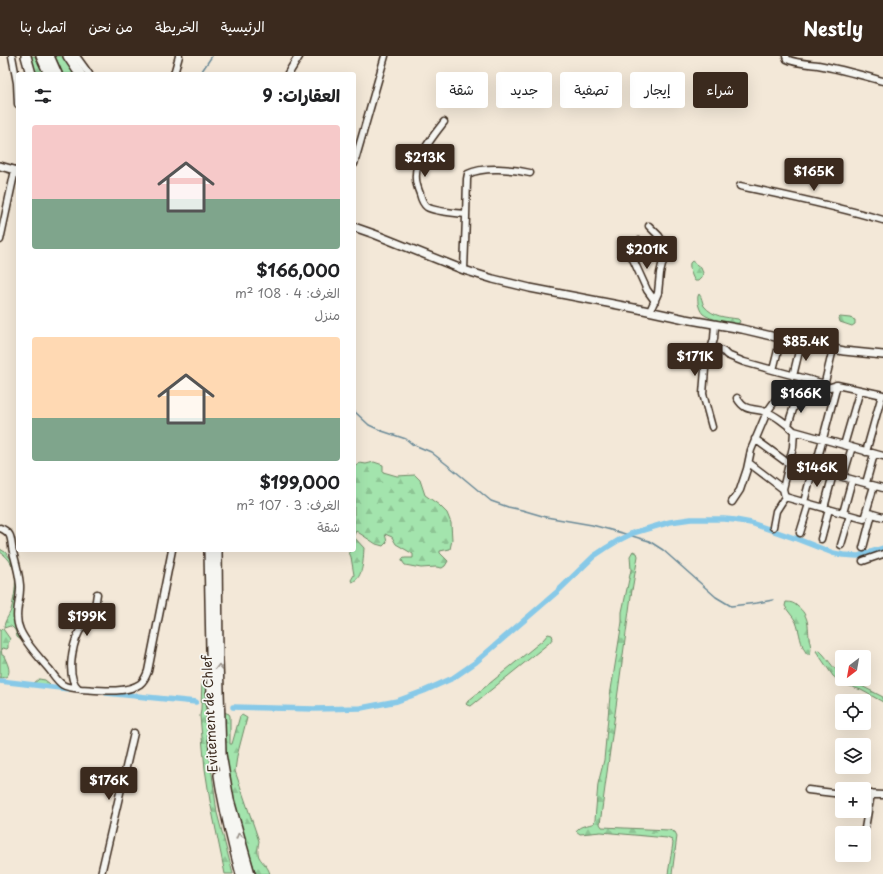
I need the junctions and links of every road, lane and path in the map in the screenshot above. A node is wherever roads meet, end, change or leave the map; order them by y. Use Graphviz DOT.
graph roads {
  1 [pos="12,56"];
  2 [pos="26,56"];
  3 [pos="41,56"];
  4 [pos="49,56"];
  5 [pos="68,56"];
  6 [pos="76,56"];
  7 [pos="178,56"];
  8 [pos="299,56"];
  9 [pos="386,56"];
  10 [pos="786,56"];
  11 [pos="30,72"];
  12 [pos="48,72"];
  13 [pos="56,72"];
  14 [pos="79,72"];
  15 [pos="88,72"];
  16 [pos="174,72"];
  17 [pos="289,72"];
  18 [pos="16,78"];
  19 [pos="883,81"];
  20 [pos="444,122"];
  21 [pos="356,157"];
  22 [pos="0,166"];
  23 [pos="16,170"];
  24 [pos="530,173"];
  25 [pos="16,174"];
  26 [pos="740,186"];
  27 [pos="466,214"];
  28 [pos="883,220"];
  29 [pos="649,226"];
  30 [pos="356,228"];
  31 [pos="0,240"];
  32 [pos="639,241"];
  33 [pos="464,270"];
  34 [pos="655,301"];
  35 [pos="650,311"];
  36 [pos="715,325"];
  37 [pos="781,338"];
  38 [pos="801,343"];
  39 [pos="712,346"];
  40 [pos="833,349"];
  41 [pos="883,354"];
  42 [pos="773,370"];
  43 [pos="793,376"];
  44 [pos="808,380"];
  45 [pos="825,385"];
  46 [pos="837,385"];
  47 [pos="860,390"];
  48 [pos="883,394"];
  49 [pos="804,395"];
  50 [pos="797,397"];
  51 [pos="737,398"];
  52 [pos="767,412"];
  53 [pos="788,425"];
  54 [pos="712,427"];
  55 [pos="794,431"];
  56 [pos="823,439"];
  57 [pos="755,440"];
  58 [pos="844,445"];
  59 [pos="852,448"];
  60 [pos="866,452"];
  61 [pos="874,454"];
  62 [pos="883,456"];
  63 [pos="790,462"];
  64 [pos="749,463"];
  65 [pos="814,469"];
  66 [pos="834,474"];
  67 [pos="843,477"];
  68 [pos="852,480"];
  69 [pos="866,483"];
  70 [pos="874,486"];
  71 [pos="784,488"];
  72 [pos="883,488"];
  73 [pos="785,497"];
  74 [pos="732,502"];
  75 [pos="806,503"];
  76 [pos="827,509"];
  77 [pos="843,513"];
  78 [pos="869,513"];
  79 [pos="850,515"];
  80 [pos="883,517"];
  81 [pos="867,520"];
  82 [pos="773,527"];
  83 [pos="0,528"];
  84 [pos="800,533"];
  85 [pos="821,539"];
  86 [pos="841,545"];
  87 [pos="863,548"];
  88 [pos="172,552"];
  89 [pos="210,552"];
  90 [pos="217,552"];
  91 [pos="883,554"];
  92 [pos="863,561"];
  93 [pos="97,594"];
  94 [pos="78,688"];
  95 [pos="134,733"];
  96 [pos="808,790"];
  97 [pos="835,793"];
  98 [pos="871,794"];
  99 [pos="883,795"];
  100 [pos="101,874"];
  101 [pos="241,874"];
  102 [pos="250,874"];
  1 -- 18 [label="street"];
  2 -- 11 [label="highway"];
  3 -- 12 [label="highway"];
  4 -- 13 [label="highway"];
  5 -- 14 [label="highway"];
  6 -- 15 [label="street"];
  7 -- 16 [label="street"];
  8 -- 17 [label="main road"];
  9 -- 21 [label="street"];
  10 -- 19 [label="street"];
  20 -- 27 [label="street"];
  22 -- 23 [label="main road"];
  24 -- 27 [label="street"];
  25 -- 31 [label="street"];
  26 -- 28 [label="street"];
  27 -- 33 [label="street"];
  29 -- 34 [label="street"];
  30 -- 33 [label="main road"];
  32 -- 34 [label="street"];
  33 -- 35 [label="main road"];
  34 -- 35 [label="street"];
  35 -- 36 [label="main road"];
  36 -- 37 [label="main road"];
  36 -- 39 [label="street"];
  37 -- 38 [label="main road"];
  37 -- 42 [label="street"];
  38 -- 40 [label="main road"];
  38 -- 43 [label="street"];
  39 -- 42 [label="street"];
  39 -- 54 [label="street"];
  40 -- 41 [label="main road"];
  40 -- 45 [label="street"];
  42 -- 43 [label="street"];
  43 -- 44 [label="street"];
  44 -- 45 [label="street"];
  44 -- 49 [label="street"];
  45 -- 46 [label="street"];
  45 -- 49 [label="street"];
  46 -- 47 [label="street"];
  46 -- 56 [label="street"];
  47 -- 48 [label="street"];
  47 -- 58 [label="street"];
  48 -- 60 [label="street"];
  49 -- 50 [label="street"];
  50 -- 52 [label="street"];
  50 -- 53 [label="street"];
  51 -- 52 [label="street"];
  52 -- 53 [label="street"];
  52 -- 57 [label="street"];
  53 -- 55 [label="street"];
  55 -- 56 [label="street"];
  55 -- 63 [label="street"];
  56 -- 58 [label="street"];
  56 -- 65 [label="street"];
  57 -- 63 [label="street"];
  57 -- 64 [label="street"];
  58 -- 59 [label="street"];
  59 -- 60 [label="street"];
  59 -- 67 [label="street"];
  60 -- 61 [label="street"];
  61 -- 62 [label="street"];
  61 -- 69 [label="street"];
  63 -- 65 [label="street"];
  63 -- 71 [label="street"];
  64 -- 71 [label="street"];
  64 -- 74 [label="street"];
  65 -- 66 [label="street"];
  65 -- 75 [label="street"];
  66 -- 67 [label="street"];
  66 -- 76 [label="street"];
  67 -- 68 [label="street"];
  68 -- 69 [label="street"];
  68 -- 77 [label="street"];
  69 -- 70 [label="street"];
  70 -- 72 [label="street"];
  70 -- 78 [label="street"];
  71 -- 73 [label="street"];
  73 -- 75 [label="street"];
  73 -- 82 [label="street"];
  75 -- 76 [label="street"];
  75 -- 84 [label="street"];
  76 -- 77 [label="street"];
  76 -- 85 [label="street"];
  77 -- 79 [label="street"];
  78 -- 80 [label="street"];
  78 -- 81 [label="street"];
  79 -- 81 [label="street"];
  79 -- 86 [label="street"];
  81 -- 87 [label="street"];
  83 -- 94 [label="street"];
  88 -- 94 [label="street"];
  89 -- 101 [label="highway, Evitement de Chlef"];
  102 -- 90 [label="highway, Evitement de Chlef, one-way"];
  91 -- 92 [label="street"];
  93 -- 94 [label="street"];
  95 -- 100 [label="street"];
  96 -- 97 [label="street"];
  98 -- 99 [label="street"];
}
